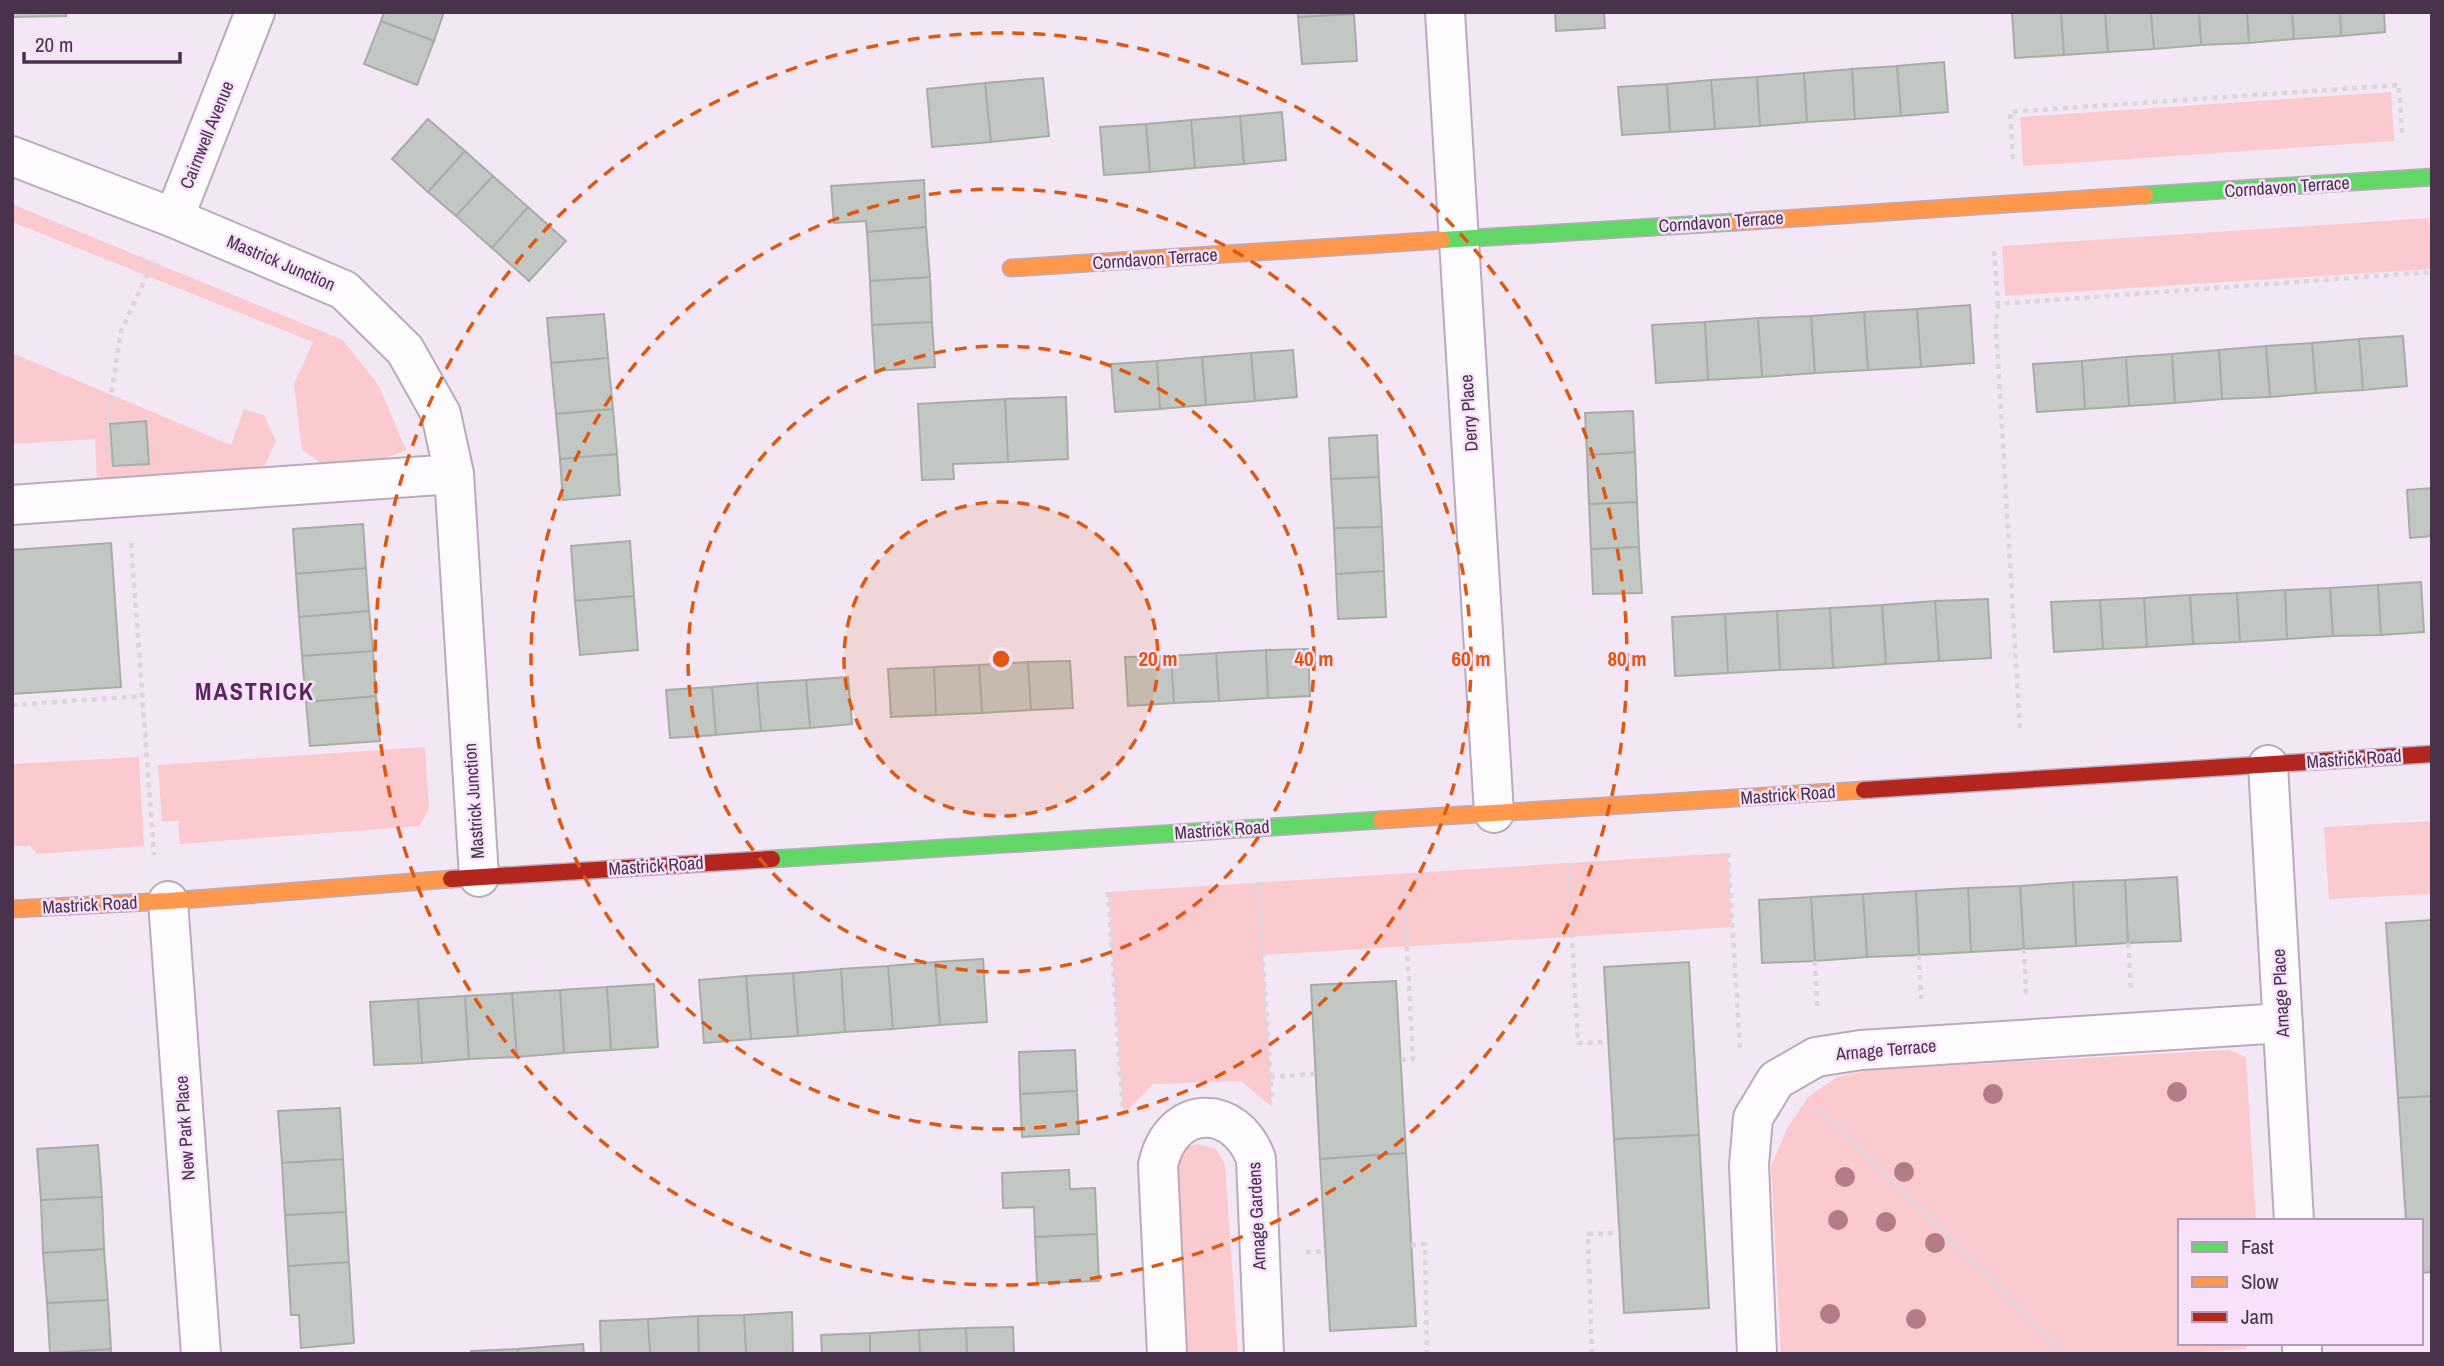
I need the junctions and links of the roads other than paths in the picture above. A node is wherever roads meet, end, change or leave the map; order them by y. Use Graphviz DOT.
graph roads {
  1 [pos="256,12"];
  2 [pos="1445,12"];
  3 [pos="12,156"];
  4 [pos="2432,177"];
  5 [pos="174,218"];
  6 [pos="1459,238"];
  7 [pos="1011,268"];
  8 [pos="454,474"];
  9 [pos="12,505"];
  10 [pos="2432,754"];
  11 [pos="2268,765"];
  12 [pos="1494,813"];
  13 [pos="479,877"];
  14 [pos="168,901"];
  15 [pos="12,909"];
  16 [pos="2283,1023"];
  17 [pos="2294,1219"];
  18 [pos="201,1354"];
  19 [pos="1167,1354"];
  20 [pos="1264,1354"];
  21 [pos="1757,1354"];
  1 -- 5 [label="street, Cairnwell Avenue"];
  2 -- 6 [label="street, Derry Place"];
  3 -- 5 [label="street, Mastrick Junction"];
  4 -- 6 [label="street, Corndavon Terrace"];
  5 -- 8 [label="street, Mastrick Junction"];
  6 -- 7 [label="street, Corndavon Terrace"];
  6 -- 12 [label="street, Derry Place"];
  8 -- 9 [label="street"];
  8 -- 13 [label="street, Mastrick Junction"];
  10 -- 11 [label="street, Mastrick Road"];
  11 -- 12 [label="street, Mastrick Road"];
  11 -- 16 [label="street, Arnage Place"];
  12 -- 13 [label="street, Mastrick Road"];
  13 -- 14 [label="street, Mastrick Road"];
  14 -- 15 [label="street, Mastrick Road"];
  14 -- 18 [label="street, New Park Place"];
  16 -- 17 [label="street, Arnage Place"];
  16 -- 21 [label="street, Arnage Terrace"];
  19 -- 20 [label="street, Arnage Gardens"];
}
